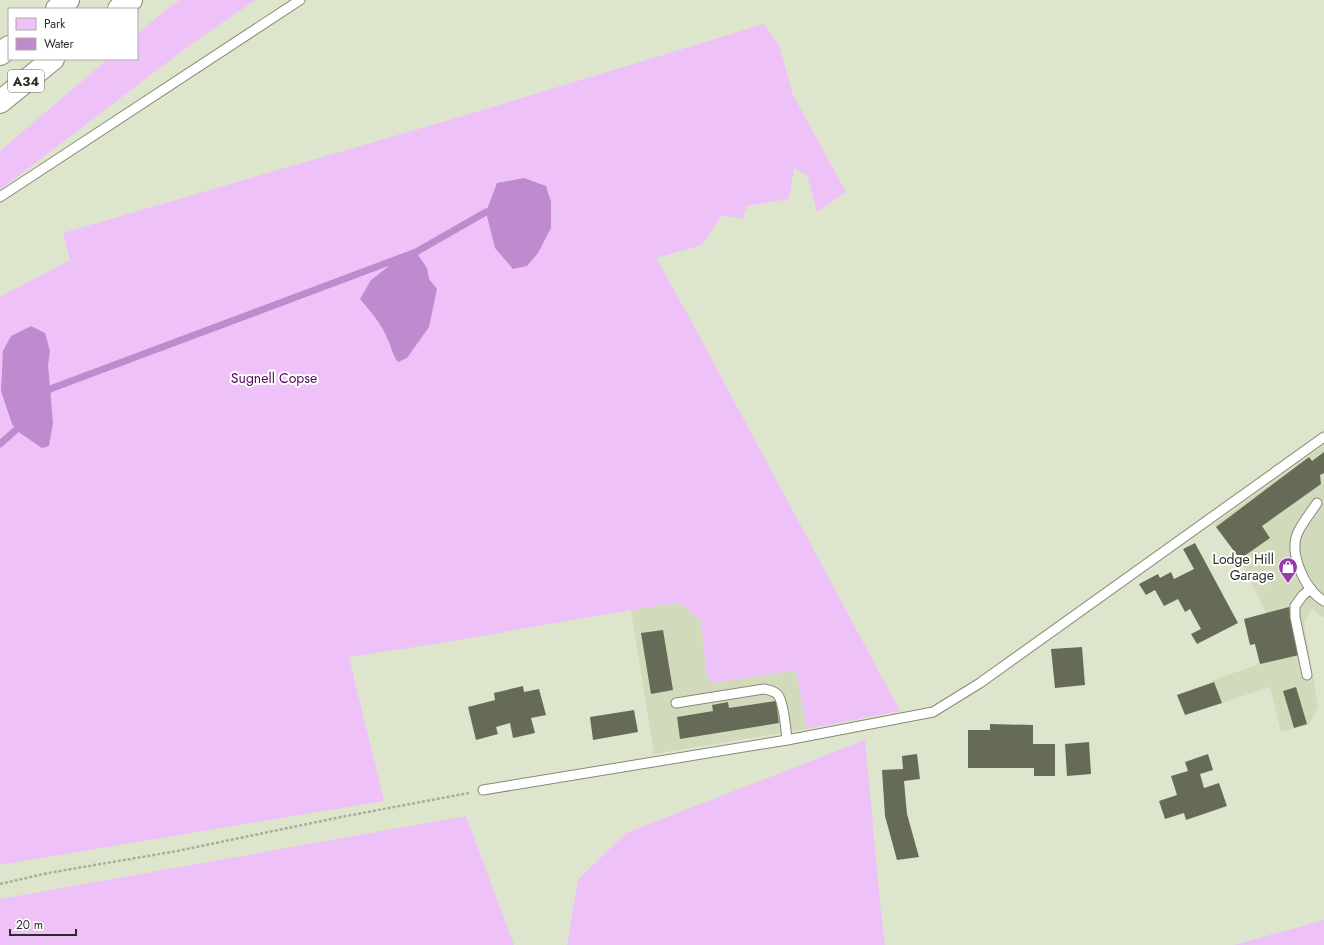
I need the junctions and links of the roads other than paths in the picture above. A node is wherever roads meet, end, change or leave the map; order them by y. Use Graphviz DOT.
graph roads {
  1 [pos="68,0"];
  2 [pos="131,0"];
  3 [pos="300,0"];
  4 [pos="58,8"];
  5 [pos="120,8"];
  6 [pos="8,48"];
  7 [pos="0,54"];
  8 [pos="52,60"];
  9 [pos="0,102"];
  10 [pos="0,197"];
  11 [pos="1324,437"];
  12 [pos="1317,503"];
  13 [pos="1311,589"];
  14 [pos="1324,601"];
  15 [pos="1307,675"];
  16 [pos="676,703"];
  17 [pos="787,740"];
  18 [pos="483,790"];
  1 -- 4 [label="highway"];
  2 -- 5 [label="highway"];
  3 -- 10 [label="lane"];
  6 -- 7 [label="highway, A34"];
  8 -- 9 [label="highway, A34"];
  11 -- 17 [label="lane"];
  12 -- 13 [label="lane"];
  13 -- 14 [label="lane"];
  13 -- 15 [label="lane"];
  16 -- 17 [label="lane"];
  17 -- 18 [label="lane"];
}
